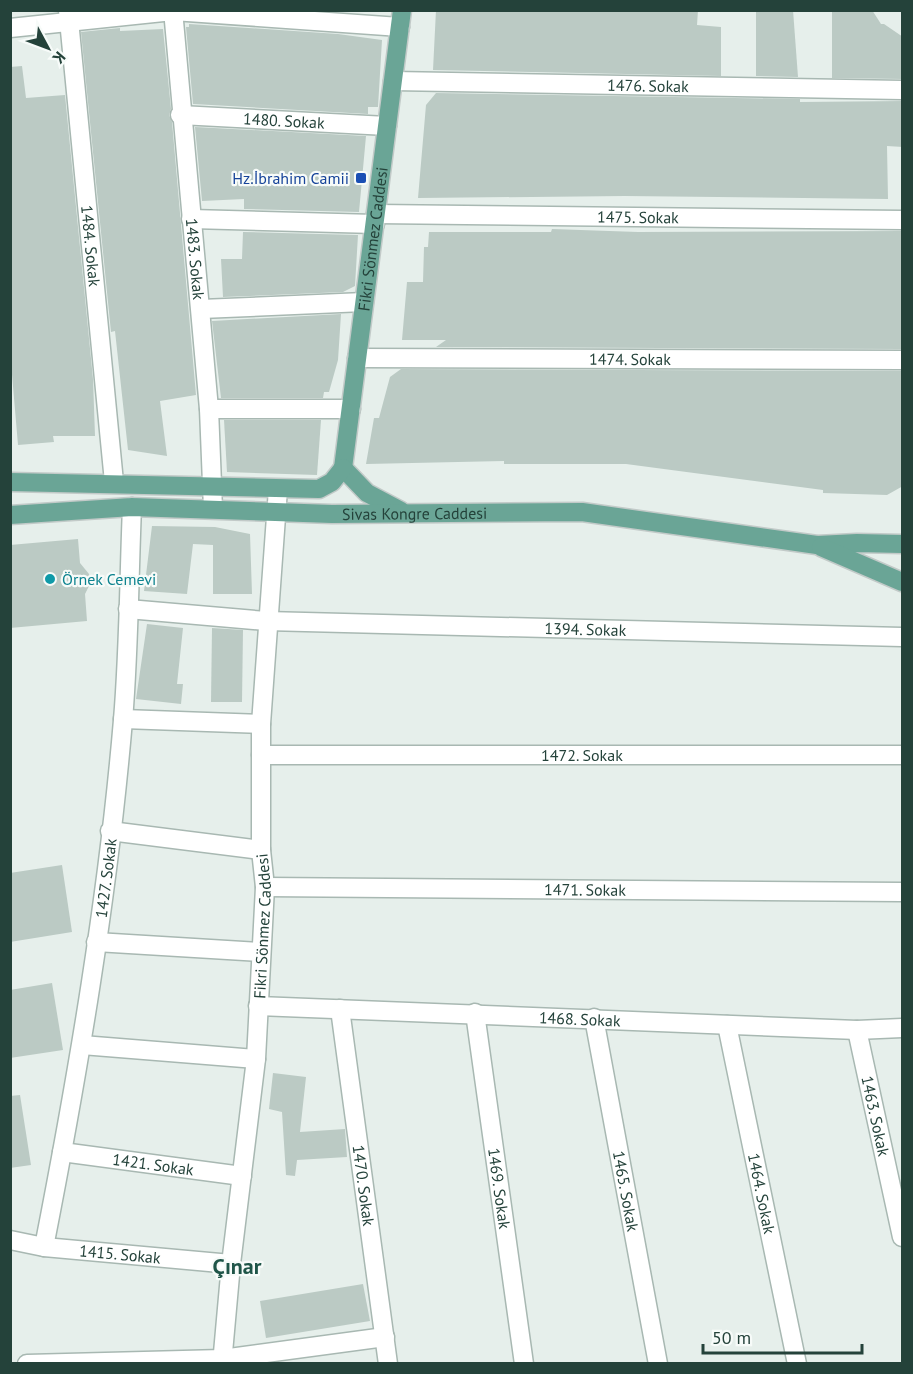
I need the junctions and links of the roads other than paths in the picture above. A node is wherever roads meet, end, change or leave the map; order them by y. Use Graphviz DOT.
graph roads {
  1 [pos="173,11"];
  2 [pos="68,16"];
  3 [pos="401,19"];
  4 [pos="10,28"];
  5 [pos="393,81"];
  6 [pos="903,90"];
  7 [pos="180,115"];
  8 [pos="387,126"];
  9 [pos="191,219"];
  10 [pos="375,219"];
  11 [pos="903,219"];
  12 [pos="364,302"];
  13 [pos="201,309"];
  14 [pos="357,357"];
  15 [pos="903,360"];
  16 [pos="210,409"];
  17 [pos="351,409"];
  18 [pos="343,468"];
  19 [pos="10,482"];
  20 [pos="114,482"];
  21 [pos="214,487"];
  22 [pos="278,489"];
  23 [pos="132,507"];
  24 [pos="213,509"];
  25 [pos="276,513"];
  26 [pos="405,513"];
  27 [pos="10,515"];
  28 [pos="903,544"];
  29 [pos="817,545"];
  30 [pos="903,582"];
  31 [pos="128,609"];
  32 [pos="266,621"];
  33 [pos="903,637"];
  34 [pos="123,719"];
  35 [pos="261,724"];
  36 [pos="261,754"];
  37 [pos="903,755"];
  38 [pos="110,831"];
  39 [pos="261,850"];
  40 [pos="265,887"];
  41 [pos="903,892"];
  42 [pos="96,942"];
  43 [pos="260,952"];
  44 [pos="258,1006"];
  45 [pos="340,1009"];
  46 [pos="475,1014"];
  47 [pos="594,1018"];
  48 [pos="727,1025"];
  49 [pos="903,1028"];
  50 [pos="857,1030"];
  51 [pos="82,1045"];
  52 [pos="256,1059"];
  53 [pos="63,1152"];
  54 [pos="242,1176"];
  55 [pos="903,1237"];
  56 [pos="10,1240"];
  57 [pos="44,1247"];
  58 [pos="231,1264"];
  59 [pos="385,1338"];
  60 [pos="222,1361"];
  61 [pos="27,1364"];
  62 [pos="388,1364"];
  63 [pos="524,1364"];
  64 [pos="658,1364"];
  65 [pos="797,1364"];
  1 -- 2 [label="street"];
  1 -- 3 [label="street"];
  1 -- 7 [label="street, 1483. Sokak"];
  2 -- 4 [label="street"];
  2 -- 20 [label="street, 1484. Sokak"];
  3 -- 5 [label="main road, Fikri Sönmez Caddesi"];
  5 -- 6 [label="street, 1476. Sokak"];
  5 -- 8 [label="main road, Fikri Sönmez Caddesi"];
  7 -- 8 [label="street, 1480. Sokak"];
  7 -- 9 [label="street, 1483. Sokak"];
  8 -- 10 [label="main road, Fikri Sönmez Caddesi"];
  9 -- 10 [label="street, 1475. Sokak"];
  9 -- 13 [label="street, 1483. Sokak"];
  10 -- 11 [label="street, 1475. Sokak"];
  10 -- 12 [label="main road, Fikri Sönmez Caddesi"];
  12 -- 13 [label="street"];
  12 -- 14 [label="main road, Fikri Sönmez Caddesi"];
  13 -- 16 [label="street, 1483. Sokak"];
  14 -- 15 [label="street, 1474. Sokak"];
  14 -- 17 [label="main road, Fikri Sönmez Caddesi"];
  16 -- 17 [label="street"];
  16 -- 21 [label="street, 1483. Sokak"];
  17 -- 18 [label="main road, Fikri Sönmez Caddesi"];
  18 -- 22 [label="main road"];
  18 -- 26 [label="main road"];
  19 -- 20 [label="main road"];
  20 -- 21 [label="main road"];
  21 -- 22 [label="main road"];
  21 -- 24 [label="street, 1483. Sokak"];
  22 -- 25 [label="street, Fikri Sönmez Caddesi"];
  23 -- 24 [label="main road, Sivas Kongre Caddesi"];
  23 -- 27 [label="main road, Sivas Kongre Caddesi"];
  23 -- 31 [label="street, 1427. Sokak"];
  24 -- 25 [label="main road, Sivas Kongre Caddesi"];
  25 -- 26 [label="main road, Sivas Kongre Caddesi"];
  25 -- 32 [label="street, Fikri Sönmez Caddesi"];
  26 -- 29 [label="main road, Sivas Kongre Caddesi"];
  28 -- 29 [label="main road, Sivas Kongre Caddesi"];
  29 -- 30 [label="main road, Sivas Kongre Caddesi"];
  31 -- 32 [label="street, 1394. Sokak"];
  31 -- 34 [label="street, 1427. Sokak"];
  32 -- 33 [label="street, 1394. Sokak"];
  32 -- 35 [label="street, Fikri Sönmez Caddesi"];
  34 -- 35 [label="street"];
  34 -- 38 [label="street, 1427. Sokak"];
  35 -- 36 [label="street, Fikri Sönmez Caddesi"];
  36 -- 37 [label="street, 1472. Sokak"];
  36 -- 39 [label="street, Fikri Sönmez Caddesi"];
  38 -- 39 [label="street"];
  38 -- 42 [label="street, 1427. Sokak"];
  39 -- 40 [label="street, Fikri Sönmez Caddesi"];
  40 -- 41 [label="street, 1471. Sokak"];
  40 -- 43 [label="street, Fikri Sönmez Caddesi"];
  42 -- 43 [label="street"];
  42 -- 51 [label="street, 1427. Sokak"];
  43 -- 44 [label="street, Fikri Sönmez Caddesi"];
  44 -- 45 [label="street, 1468. Sokak"];
  44 -- 52 [label="street, Fikri Sönmez Caddesi"];
  45 -- 46 [label="street, 1468. Sokak"];
  45 -- 59 [label="street, 1470. Sokak"];
  46 -- 47 [label="street, 1468. Sokak"];
  46 -- 63 [label="street, 1469. Sokak"];
  47 -- 48 [label="street, 1468. Sokak"];
  47 -- 64 [label="street, 1465. Sokak"];
  48 -- 50 [label="street, 1468. Sokak"];
  48 -- 65 [label="street, 1464. Sokak"];
  49 -- 50 [label="street, 1468. Sokak"];
  50 -- 55 [label="street, 1463. Sokak"];
  51 -- 52 [label="street"];
  51 -- 53 [label="street, 1427. Sokak"];
  52 -- 54 [label="street, Fikri Sönmez Caddesi"];
  53 -- 54 [label="street, 1421. Sokak"];
  53 -- 57 [label="street, 1427. Sokak"];
  54 -- 58 [label="street, Fikri Sönmez Caddesi"];
  56 -- 57 [label="street, 1415. Sokak"];
  57 -- 58 [label="street, 1415. Sokak"];
  58 -- 60 [label="street, Fikri Sönmez Caddesi"];
  59 -- 60 [label="street"];
  59 -- 62 [label="street, 1470. Sokak"];
  60 -- 61 [label="street"];
}
